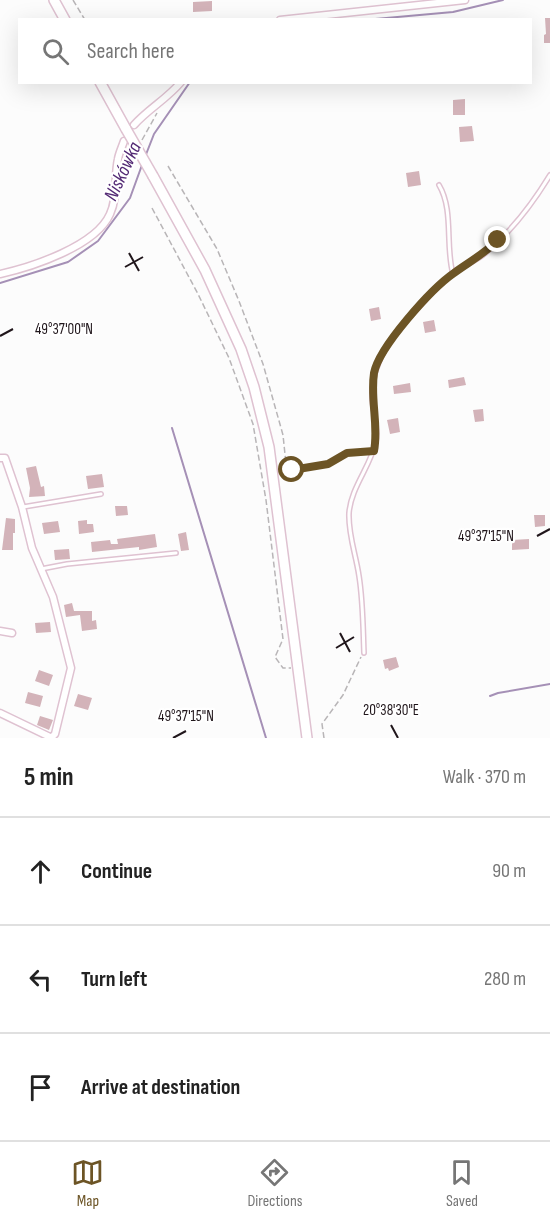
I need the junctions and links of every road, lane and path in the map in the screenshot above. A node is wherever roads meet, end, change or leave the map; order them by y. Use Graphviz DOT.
graph roads {
  1 [pos="54,0"];
  2 [pos="73,0"];
  3 [pos="465,0"];
  4 [pos="64,18"];
  5 [pos="84,18"];
  6 [pos="298,18"];
  7 [pos="101,84"];
  8 [pos="179,84"];
  9 [pos="130,127"];
  10 [pos="124,141"];
  11 [pos="168,166"];
  12 [pos="550,175"];
  13 [pos="439,185"];
  14 [pos="152,208"];
  15 [pos="0,274"];
  16 [pos="453,274"];
  17 [pos="374,451"];
  18 [pos="0,458"];
  19 [pos="101,494"];
  20 [pos="22,507"];
  21 [pos="176,553"];
  22 [pos="41,569"];
  23 [pos="0,631"];
  24 [pos="12,633"];
  25 [pos="364,653"];
  26 [pos="298,668"];
  27 [pos="0,713"];
  28 [pos="51,738"];
  29 [pos="307,738"];
  30 [pos="324,738"];
  1 -- 4 [label="main road"];
  2 -- 5 [label="path"];
  3 -- 6 [label="street"];
  7 -- 9 [label="main road"];
  8 -- 9 [label="street"];
  9 -- 26 [label="main road, bridge"];
  10 -- 15 [label="street"];
  11 -- 17 [label="path"];
  12 -- 16 [label="lane"];
  13 -- 16 [label="lane"];
  14 -- 26 [label="path"];
  16 -- 17 [label="lane"];
  17 -- 25 [label="lane"];
  18 -- 20 [label="street"];
  19 -- 20 [label="lane"];
  20 -- 22 [label="street"];
  21 -- 22 [label="lane"];
  22 -- 28 [label="street"];
  23 -- 24 [label="street"];
  25 -- 30 [label="path"];
  26 -- 29 [label="main road"];
  27 -- 28 [label="street"];
}
